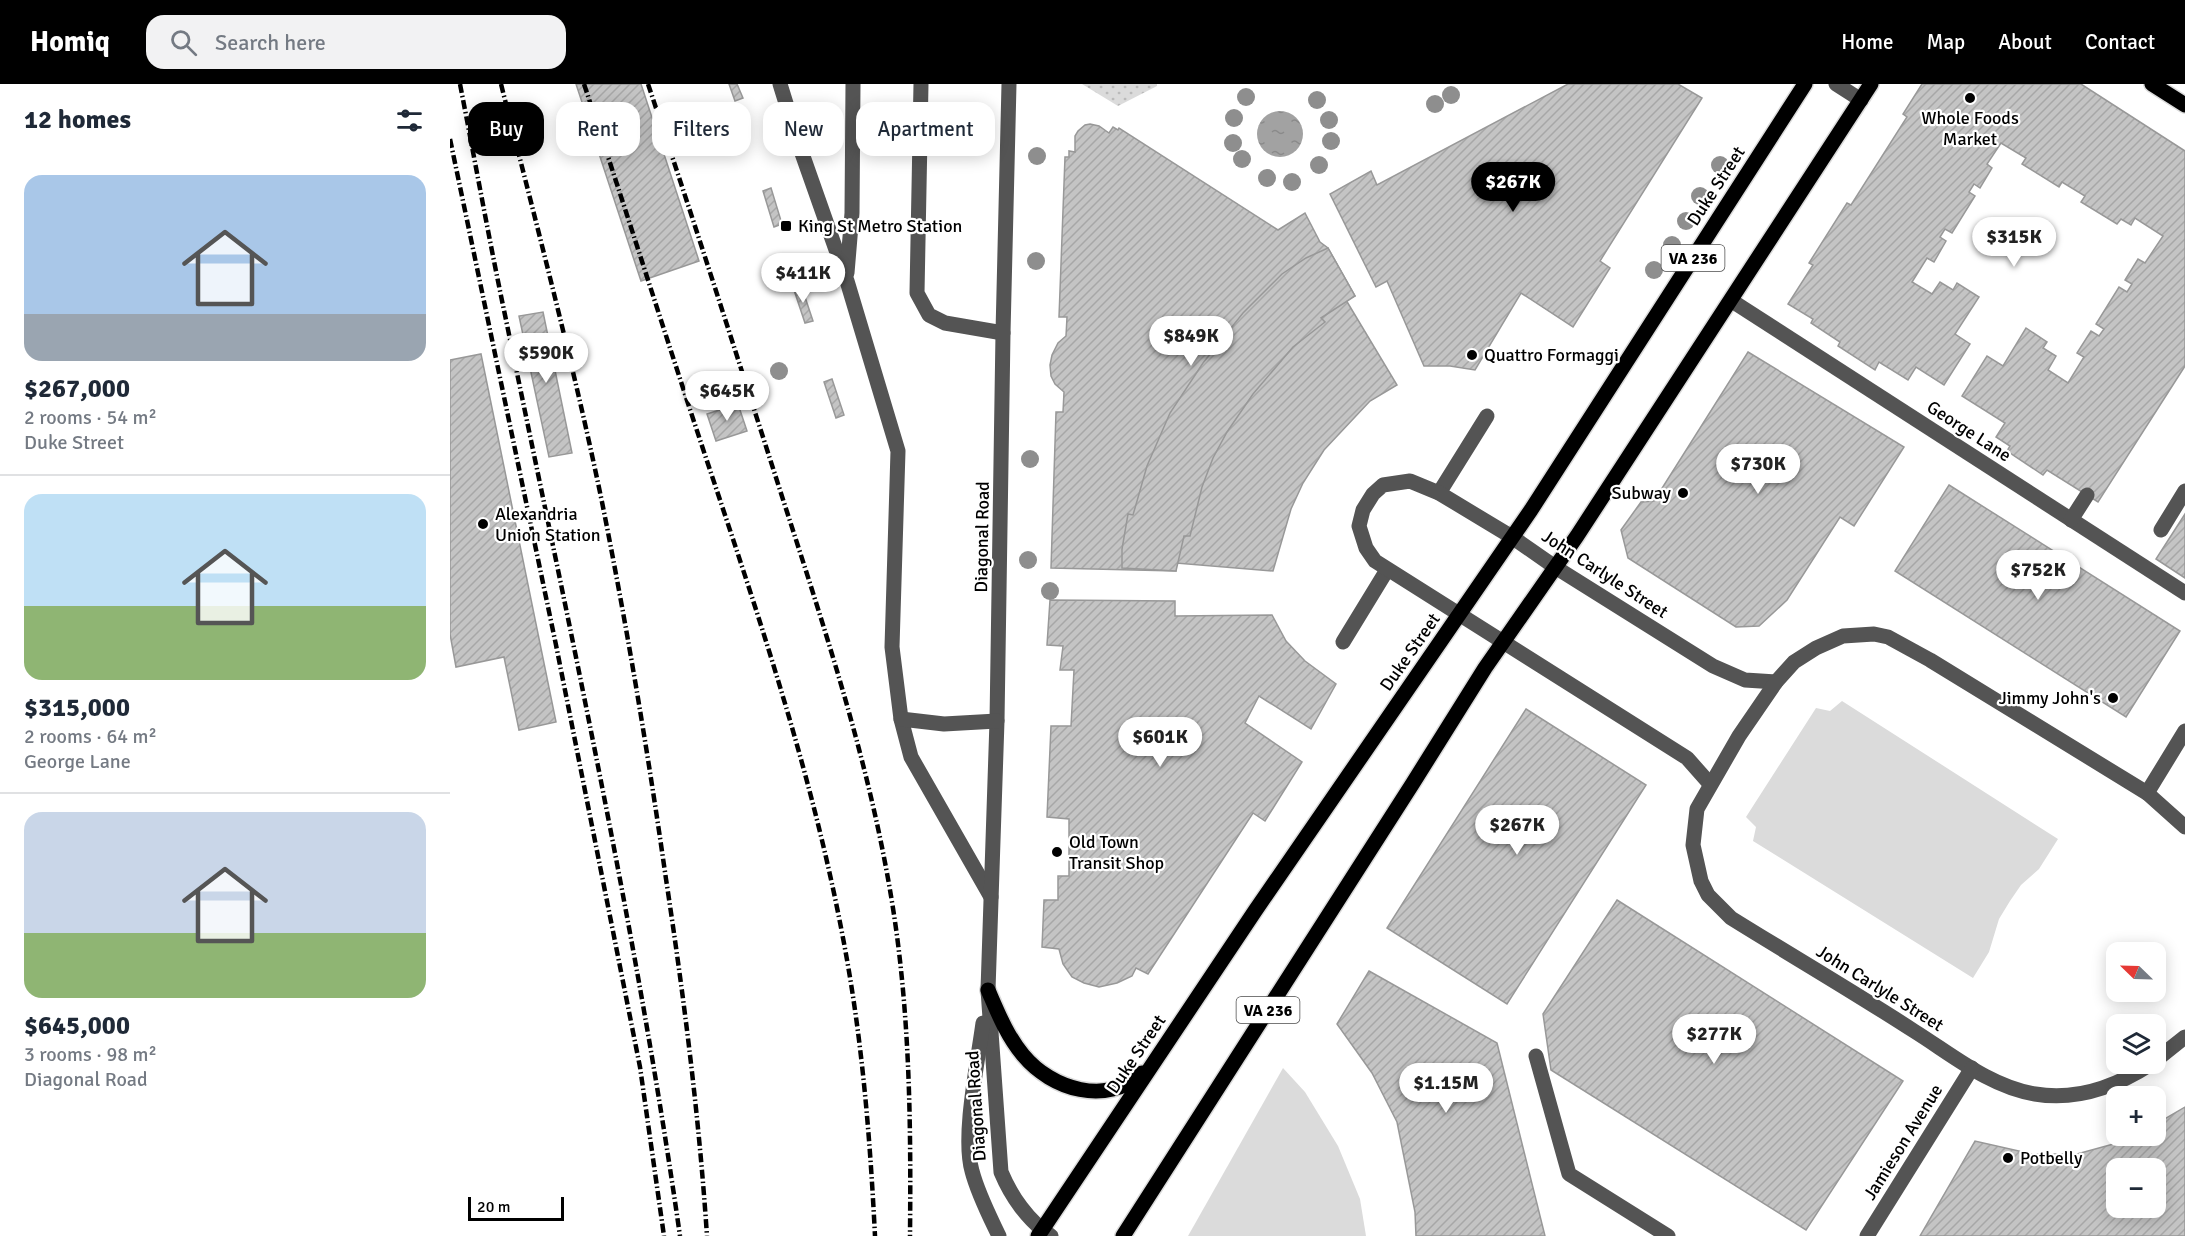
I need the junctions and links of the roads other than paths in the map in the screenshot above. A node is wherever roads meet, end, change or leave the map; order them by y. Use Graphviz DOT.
graph roads {
  1 [pos="780,84"];
  2 [pos="853,84"];
  3 [pos="921,84"];
  4 [pos="1010,84"];
  5 [pos="1805,84"];
  6 [pos="1836,84"];
  7 [pos="1871,84"];
  8 [pos="2152,84"];
  9 [pos="1861,100"];
  10 [pos="2185,105"];
  11 [pos="847,281"];
  12 [pos="1732,301"];
  13 [pos="1003,333"];
  14 [pos="1487,416"];
  15 [pos="2185,491"];
  16 [pos="1439,493"];
  17 [pos="2087,495"];
  18 [pos="2071,520"];
  19 [pos="2161,530"];
  20 [pos="1512,537"];
  21 [pos="1555,567"];
  22 [pos="1387,570"];
  23 [pos="2185,593"];
  24 [pos="1460,614"];
  25 [pos="1343,642"];
  26 [pos="1502,642"];
  27 [pos="1776,682"];
  28 [pos="901,719"];
  29 [pos="998,721"];
  30 [pos="2185,731"];
  31 [pos="1710,784"];
  32 [pos="2146,793"];
  33 [pos="2185,827"];
  34 [pos="991,897"];
  35 [pos="988,990"];
  36 [pos="2185,1037"];
  37 [pos="2166,1052"];
  38 [pos="1536,1056"];
  39 [pos="1153,1063"];
  40 [pos="1972,1068"];
  41 [pos="2131,1074"];
  42 [pos="1044,1234"];
  43 [pos="999,1236"];
  44 [pos="1123,1236"];
  45 [pos="1668,1236"];
  46 [pos="1867,1236"];
  1 -- 11 [label="street"];
  2 -- 11 [label="street"];
  3 -- 13 [label="street"];
  4 -- 13 [label="street, Diagonal Road"];
  5 -- 20 [label="main road, Duke Street / VA 236"];
  6 -- 9 [label="street"];
  7 -- 9 [label="main road, VA 236"];
  8 -- 10 [label="main road"];
  9 -- 12 [label="main road, VA 236"];
  11 -- 28 [label="street"];
  12 -- 18 [label="street, George Lane"];
  12 -- 21 [label="main road, VA 236"];
  13 -- 29 [label="street, Diagonal Road"];
  14 -- 16 [label="street"];
  15 -- 19 [label="street"];
  16 -- 20 [label="street, John Carlyle Street"];
  16 -- 22 [label="street, John Carlyle Street"];
  17 -- 18 [label="street"];
  18 -- 23 [label="street, George Lane"];
  20 -- 21 [label="street, John Carlyle Street"];
  20 -- 24 [label="main road, Duke Street / VA 236"];
  21 -- 26 [label="main road, VA 236"];
  21 -- 27 [label="street, John Carlyle Street"];
  22 -- 24 [label="street, John Carlyle Street"];
  22 -- 25 [label="street"];
  24 -- 26 [label="street"];
  24 -- 39 [label="main road, Duke Street / VA 236"];
  26 -- 31 [label="street"];
  26 -- 44 [label="main road, VA 236"];
  27 -- 31 [label="street, John Carlyle Street"];
  27 -- 32 [label="street, John Carlyle Street"];
  28 -- 29 [label="street"];
  28 -- 34 [label="street"];
  29 -- 34 [label="street, Diagonal Road"];
  30 -- 32 [label="street"];
  31 -- 40 [label="street, John Carlyle Street"];
  32 -- 33 [label="street, John Carlyle Street"];
  34 -- 35 [label="street, Diagonal Road"];
  35 -- 39 [label="main road"];
  35 -- 42 [label="street, Diagonal Road"];
  35 -- 43 [label="street, Diagonal Road"];
  36 -- 37 [label="street"];
  38 -- 45 [label="street"];
  39 -- 42 [label="main road, Duke Street / VA 236"];
  40 -- 41 [label="street, John Carlyle Street"];
  40 -- 46 [label="street, Jamieson Avenue"];
}
